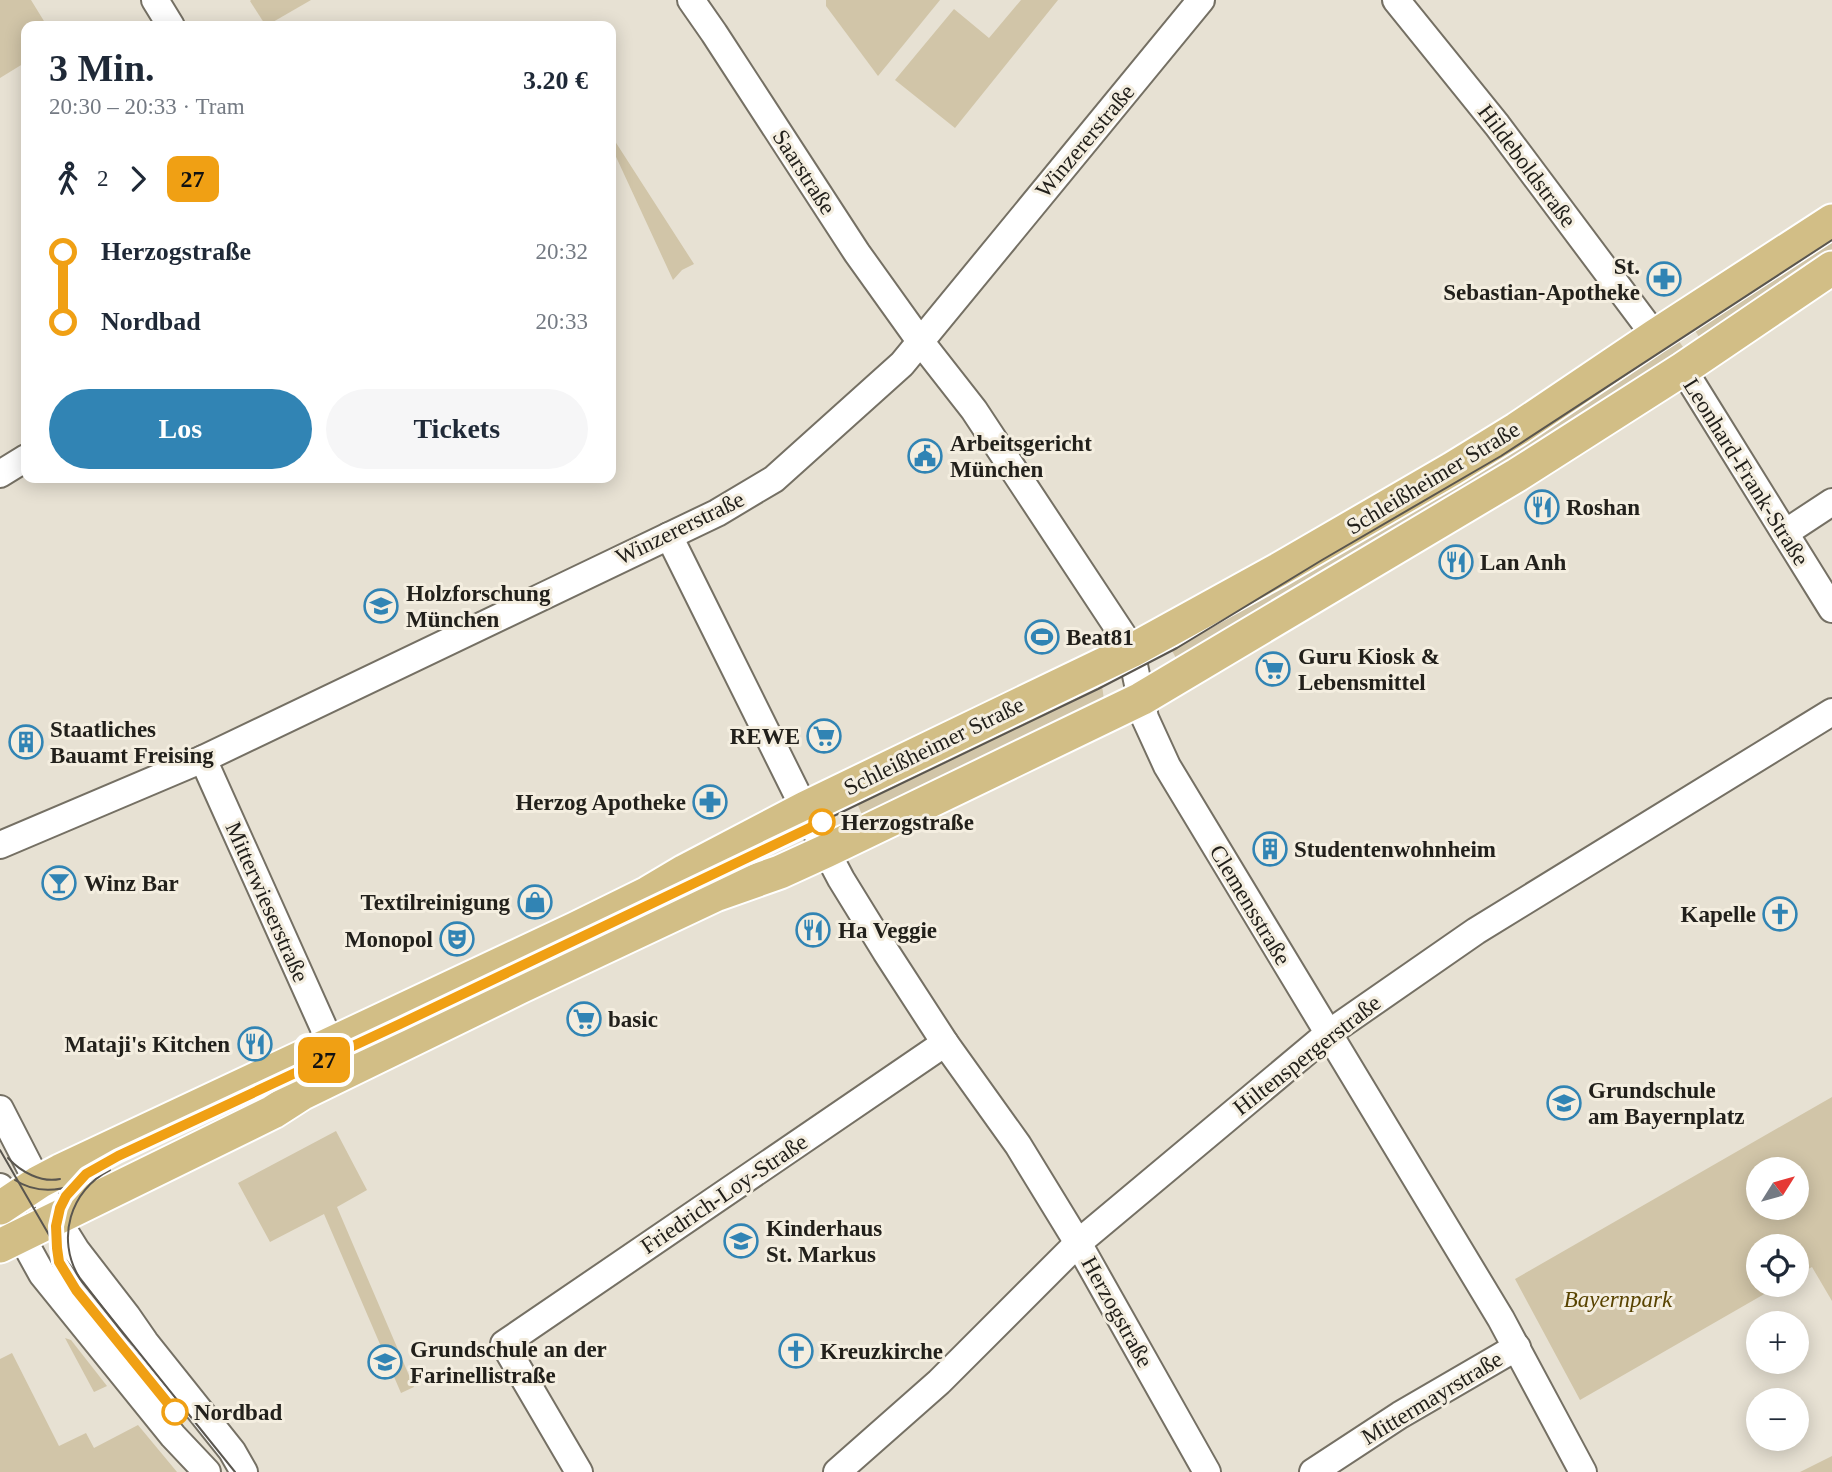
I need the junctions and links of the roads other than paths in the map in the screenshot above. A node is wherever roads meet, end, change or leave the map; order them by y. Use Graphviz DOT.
graph roads {
  1 [pos="155,0"];
  2 [pos="691,0"];
  3 [pos="1201,0"];
  4 [pos="1396,0"];
  5 [pos="168,21"];
  6 [pos="1832,221"];
  7 [pos="1832,268"];
  8 [pos="1654,336"];
  9 [pos="920,341"];
  10 [pos="1683,369"];
  11 [pos="21,461"];
  12 [pos="0,474"];
  13 [pos="1832,502"];
  14 [pos="1785,534"];
  15 [pos="669,536"];
  16 [pos="1832,610"];
  17 [pos="1131,651"];
  18 [pos="1141,699"];
  19 [pos="1832,712"];
  20 [pos="203,759"];
  21 [pos="804,808"];
  22 [pos="0,845"];
  23 [pos="827,851"];
  24 [pos="1329,1032"];
  25 [pos="945,1043"];
  26 [pos="331,1044"];
  27 [pos="0,1109"];
  28 [pos="39,1182"];
  29 [pos="2,1200"];
  30 [pos="56,1218"];
  31 [pos="10,1241"];
  32 [pos="1078,1243"];
  33 [pos="1517,1347"];
  34 [pos="207,1472"];
  35 [pos="244,1472"];
  36 [pos="579,1472"];
  37 [pos="837,1472"];
  38 [pos="1207,1472"];
  39 [pos="1313,1472"];
  40 [pos="1583,1472"];
  1 -- 5 [label="street"];
  2 -- 9 [label="street, Saarstraße"];
  3 -- 9 [label="street, Winzererstraße"];
  4 -- 8 [label="street, Hildeboldstraße"];
  6 -- 8 [label="main road, Schleißheimer Straße"];
  7 -- 10 [label="main road, Schleißheimer Straße"];
  8 -- 17 [label="main road, Schleißheimer Straße"];
  9 -- 15 [label="street, Winzererstraße"];
  9 -- 17 [label="street, Clemensstraße"];
  10 -- 14 [label="street, Leonhard-Frank-Straße"];
  10 -- 18 [label="main road, Schleißheimer Straße"];
  11 -- 12 [label="street"];
  13 -- 14 [label="street"];
  14 -- 16 [label="street, Leonhard-Frank-Straße"];
  15 -- 20 [label="street, Winzererstraße"];
  15 -- 21 [label="street, Herzogstraße"];
  17 -- 18 [label="street, Clemensstraße"];
  17 -- 21 [label="main road, Schleißheimer Straße"];
  18 -- 23 [label="main road, Schleißheimer Straße"];
  18 -- 24 [label="street, Clemensstraße"];
  19 -- 24 [label="street, Hiltenspergerstraße"];
  20 -- 22 [label="street, Winzererstraße"];
  20 -- 26 [label="street, Mitterwieserstraße"];
  21 -- 23 [label="street, Herzogstraße"];
  21 -- 26 [label="main road, Schleißheimer Straße"];
  23 -- 25 [label="street, Herzogstraße"];
  23 -- 30 [label="main road, Schleißheimer Straße"];
  24 -- 32 [label="street, Hiltenspergerstraße"];
  24 -- 33 [label="street, Clemensstraße"];
  25 -- 32 [label="street, Herzogstraße"];
  25 -- 36 [label="street, Friedrich-Loy-Straße"];
  26 -- 28 [label="main road, Schleißheimer Straße"];
  27 -- 28 [label="street"];
  28 -- 29 [label="main road, Schleißheimer Straße"];
  28 -- 30 [label="street"];
  29 -- 31 [label="street"];
  30 -- 31 [label="main road, Schleißheimer Straße"];
  30 -- 35 [label="street"];
  31 -- 34 [label="street"];
  32 -- 37 [label="street, Hiltenspergerstraße"];
  32 -- 38 [label="street, Herzogstraße"];
  33 -- 39 [label="street, Mittermayrstraße"];
  33 -- 40 [label="street, Clemensstraße"];
}
